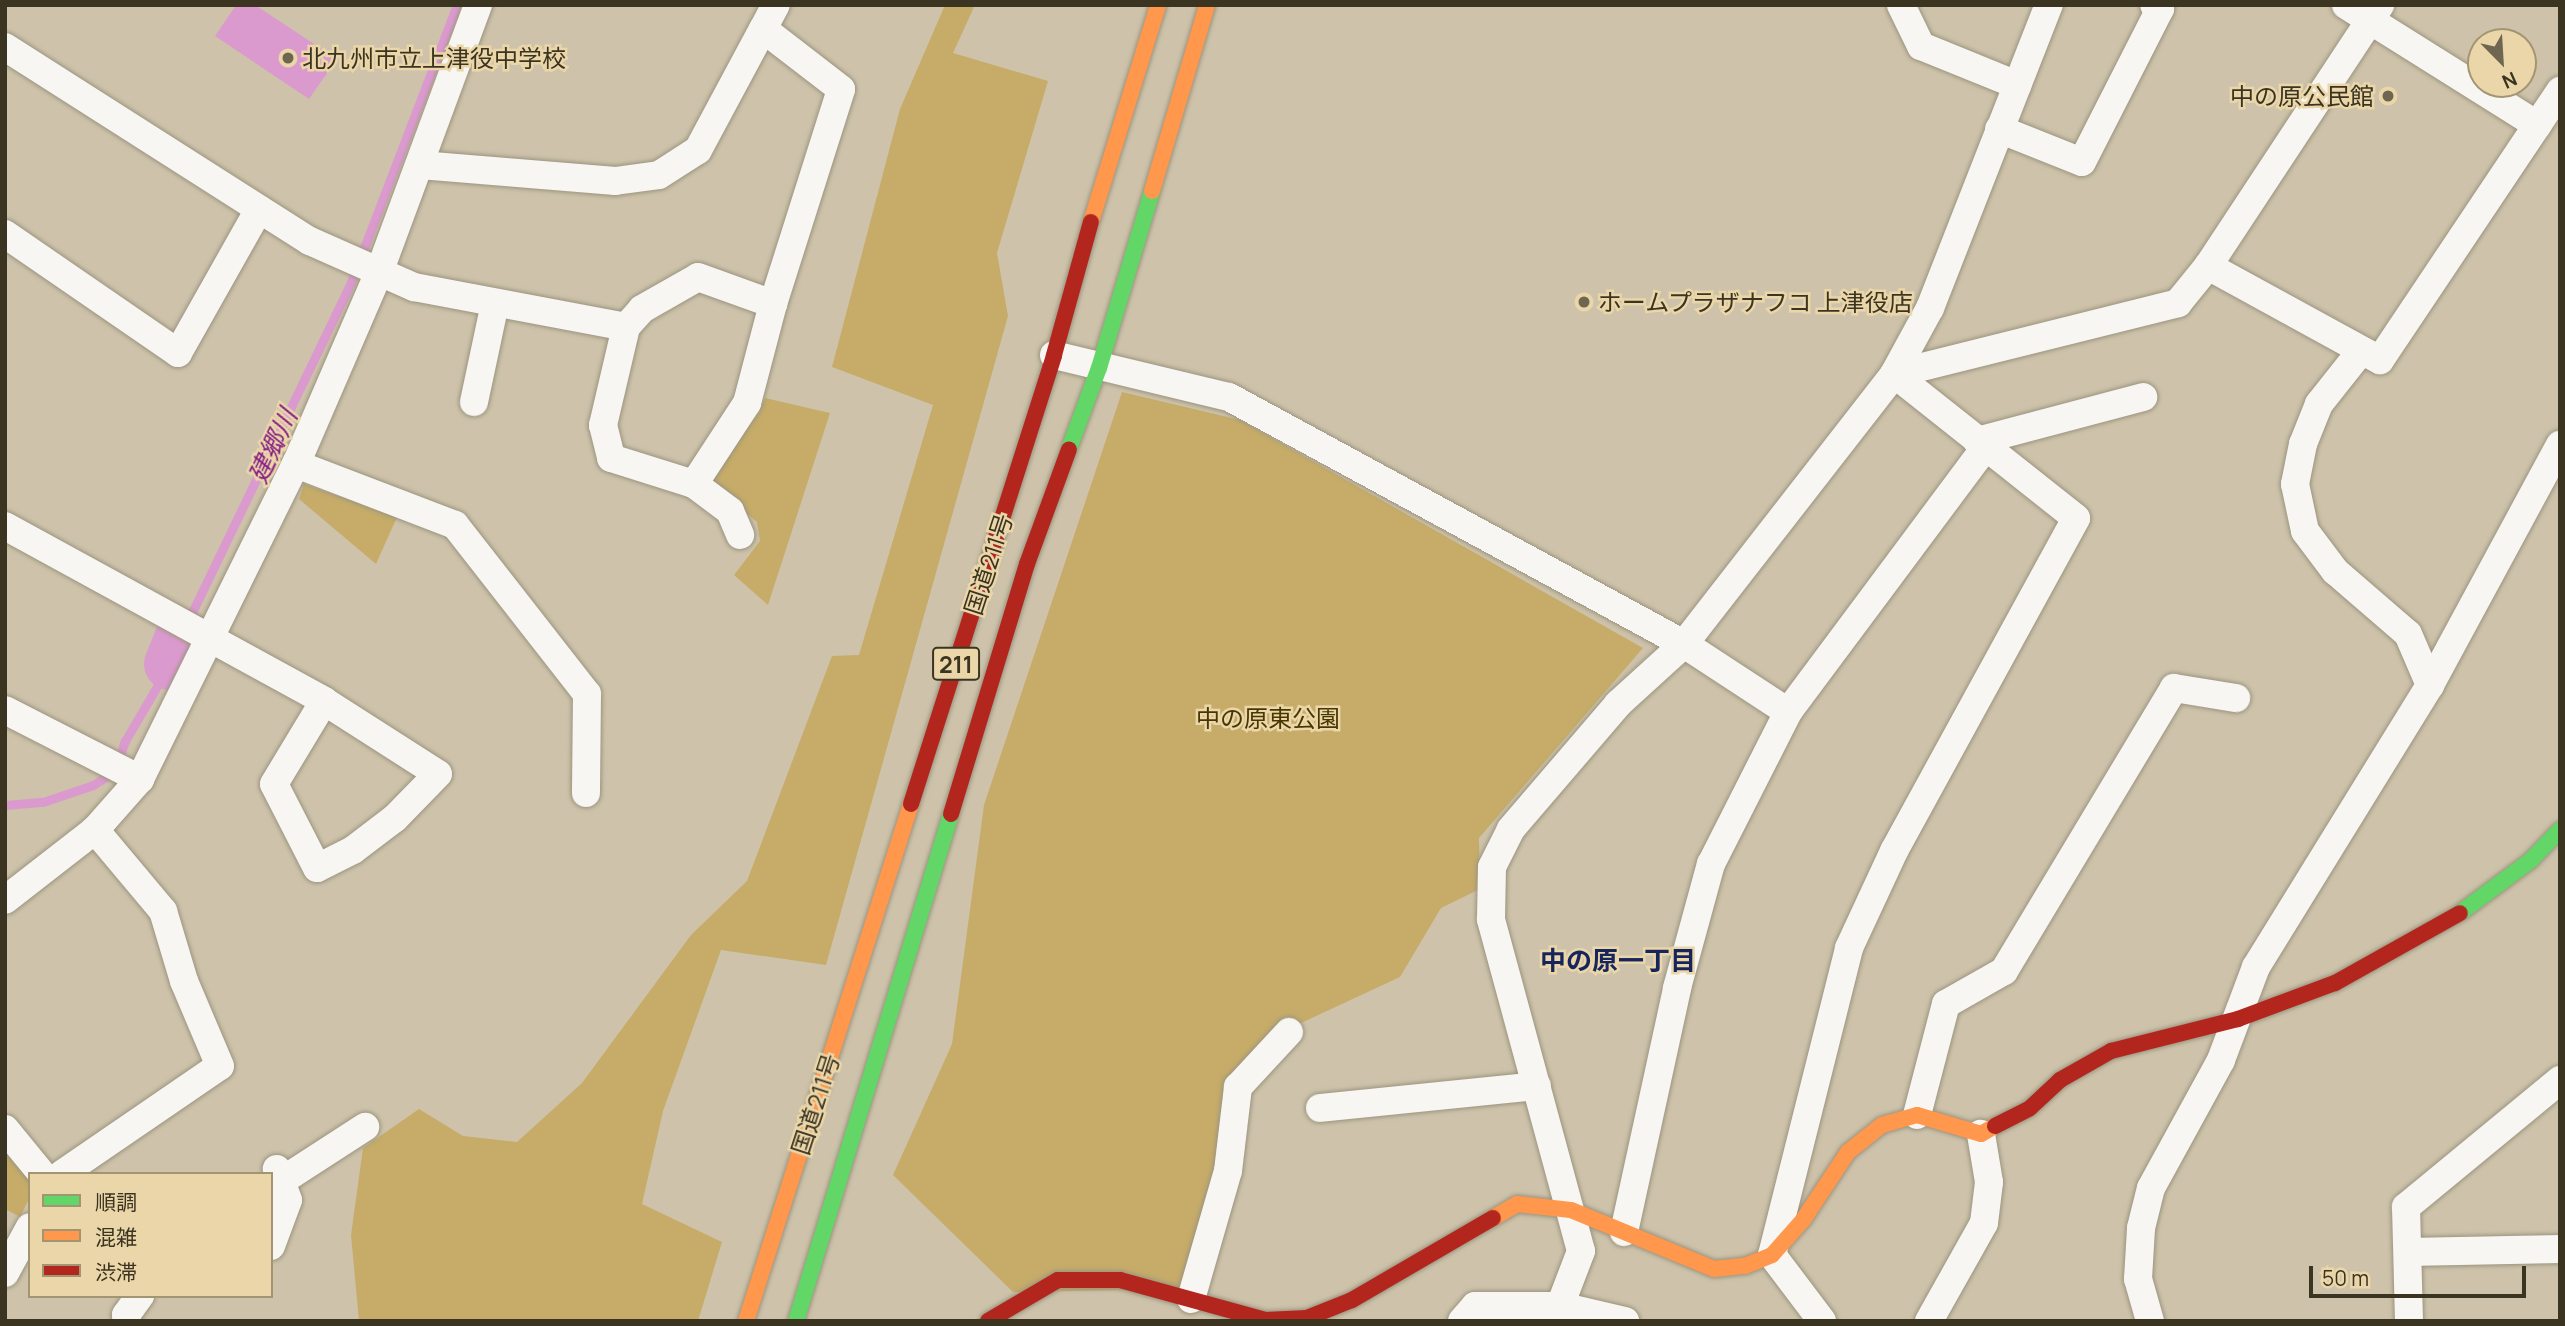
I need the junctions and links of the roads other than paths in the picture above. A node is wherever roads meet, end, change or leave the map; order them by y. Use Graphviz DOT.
graph roads {
  1 [pos="478,5"];
  2 [pos="1158,5"];
  3 [pos="1207,5"];
  4 [pos="1901,5"];
  5 [pos="2049,5"];
  6 [pos="2154,5"];
  7 [pos="2346,5"];
  8 [pos="2375,13"];
  9 [pos="769,17"];
  10 [pos="5,47"];
  11 [pos="2017,85"];
  12 [pos="2560,91"];
  13 [pos="2537,125"];
  14 [pos="1999,129"];
  15 [pos="420,165"];
  16 [pos="259,209"];
  17 [pos="5,234"];
  18 [pos="2208,266"];
  19 [pos="375,268"];
  20 [pos="495,303"];
  21 [pos="773,304"];
  22 [pos="626,327"];
  23 [pos="2361,351"];
  24 [pos="1054,355"];
  25 [pos="1099,368"];
  26 [pos="1894,374"];
  27 [pos="2143,397"];
  28 [pos="474,401"];
  29 [pos="1981,444"];
  30 [pos="2560,445"];
  31 [pos="296,464"];
  32 [pos="694,484"];
  33 [pos="5,526"];
  34 [pos="740,535"];
  35 [pos="206,637"];
  36 [pos="1684,644"];
  37 [pos="2430,685"];
  38 [pos="2236,698"];
  39 [pos="324,701"];
  40 [pos="5,710"];
  41 [pos="1788,712"];
  42 [pos="137,778"];
  43 [pos="586,793"];
  44 [pos="95,830"];
  45 [pos="2560,830"];
  46 [pos="5,900"];
  47 [pos="2238,1019"];
  48 [pos="1289,1032"];
  49 [pos="2560,1080"];
  50 [pos="1537,1086"];
  51 [pos="1320,1108"];
  52 [pos="1917,1115"];
  53 [pos="365,1128"];
  54 [pos="5,1129"];
  55 [pos="1981,1134"];
  56 [pos="40,1172"];
  57 [pos="65,1172"];
  58 [pos="1571,1210"];
  59 [pos="28,1231"];
  60 [pos="1625,1232"];
  61 [pos="273,1241"];
  62 [pos="2560,1249"];
  63 [pos="2409,1252"];
  64 [pos="1772,1255"];
  65 [pos="5,1273"];
  66 [pos="139,1298"];
  67 [pos="1191,1299"];
  68 [pos="1560,1306"];
  69 [pos="127,1321"];
  70 [pos="746,1321"];
  71 [pos="796,1321"];
  72 [pos="988,1321"];
  73 [pos="1462,1321"];
  74 [pos="1625,1321"];
  75 [pos="1822,1321"];
  76 [pos="1929,1321"];
  77 [pos="2150,1321"];
  78 [pos="2409,1321"];
  1 -- 15 [label="street"];
  2 -- 24 [label="main road, 国道211号 / 211"];
  3 -- 25 [label="main road, 国道211号 / 211"];
  4 -- 11 [label="street"];
  5 -- 11 [label="street"];
  6 -- 14 [label="street"];
  7 -- 8 [label="street"];
  8 -- 13 [label="street"];
  8 -- 18 [label="street"];
  9 -- 15 [label="street"];
  9 -- 21 [label="street"];
  10 -- 16 [label="street"];
  11 -- 14 [label="street"];
  12 -- 13 [label="street"];
  13 -- 23 [label="street"];
  14 -- 26 [label="street"];
  15 -- 19 [label="street"];
  16 -- 17 [label="street"];
  16 -- 19 [label="street"];
  18 -- 23 [label="street"];
  18 -- 26 [label="street"];
  19 -- 20 [label="street"];
  19 -- 31 [label="street"];
  20 -- 22 [label="street"];
  20 -- 28 [label="street"];
  21 -- 22 [label="street"];
  21 -- 32 [label="street"];
  22 -- 32 [label="street"];
  23 -- 37 [label="street"];
  24 -- 25 [label="street"];
  24 -- 70 [label="main road, 国道211号 / 211"];
  25 -- 36 [label="street"];
  25 -- 71 [label="main road, 国道211号 / 211"];
  26 -- 29 [label="street"];
  26 -- 36 [label="street"];
  27 -- 29 [label="street"];
  29 -- 41 [label="street"];
  29 -- 64 [label="street"];
  30 -- 37 [label="street"];
  31 -- 35 [label="street"];
  31 -- 43 [label="street"];
  32 -- 34 [label="street"];
  33 -- 35 [label="street"];
  35 -- 39 [label="street"];
  35 -- 42 [label="street"];
  36 -- 41 [label="street"];
  36 -- 50 [label="street"];
  37 -- 47 [label="street"];
  38 -- 52 [label="street"];
  39 -- 39 [label="street"];
  40 -- 42 [label="street"];
  41 -- 60 [label="street"];
  42 -- 44 [label="street"];
  44 -- 46 [label="street"];
  44 -- 57 [label="street"];
  45 -- 47 [label="main road"];
  47 -- 55 [label="main road"];
  47 -- 77 [label="street"];
  48 -- 67 [label="street"];
  49 -- 63 [label="street"];
  50 -- 51 [label="street"];
  50 -- 58 [label="street"];
  52 -- 55 [label="main road"];
  52 -- 64 [label="main road"];
  53 -- 61 [label="street"];
  54 -- 56 [label="street"];
  55 -- 76 [label="street"];
  58 -- 60 [label="main road"];
  58 -- 67 [label="main road"];
  58 -- 68 [label="street"];
  59 -- 65 [label="street"];
  60 -- 64 [label="main road"];
  62 -- 63 [label="street"];
  63 -- 78 [label="street"];
  64 -- 75 [label="street"];
  66 -- 69 [label="street"];
  67 -- 72 [label="main road"];
  68 -- 73 [label="street"];
  68 -- 74 [label="street"];
}
